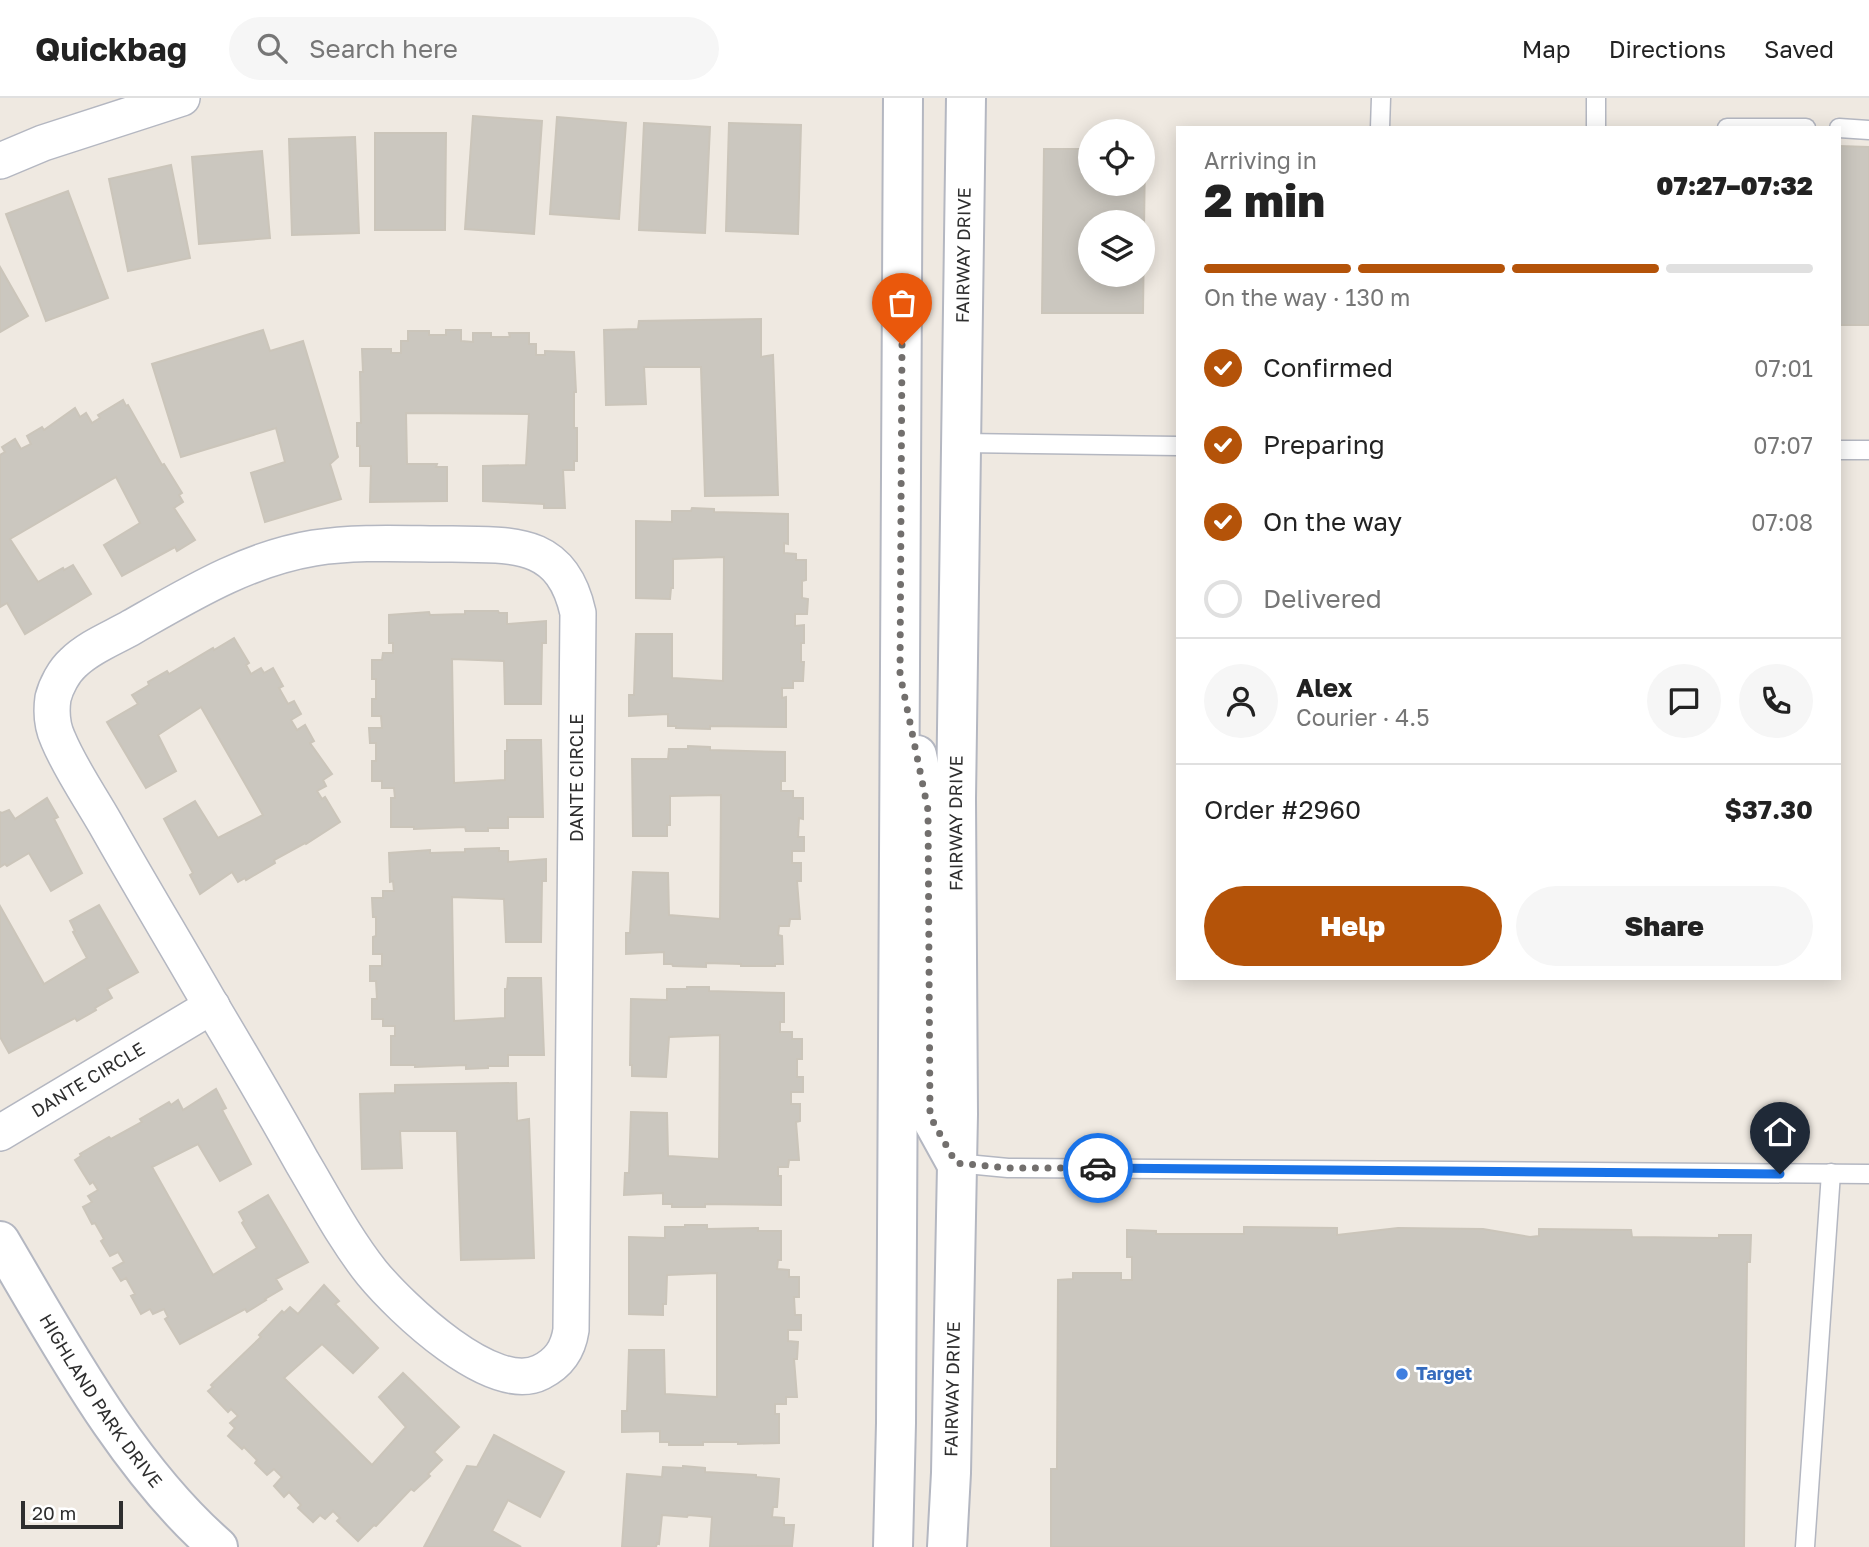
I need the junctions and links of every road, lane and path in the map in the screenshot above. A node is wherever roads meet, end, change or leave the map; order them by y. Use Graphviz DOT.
graph roads {
  1 [pos="182,98"];
  2 [pos="903,98"];
  3 [pos="966,98"];
  4 [pos="1381,98"];
  5 [pos="1596,98"];
  6 [pos="1380,126"];
  7 [pos="1596,126"];
  8 [pos="1841,128"];
  9 [pos="1869,130"];
  10 [pos="0,161"];
  11 [pos="963,443"];
  12 [pos="1176,446"];
  13 [pos="1841,450"];
  14 [pos="1869,450"];
  15 [pos="900,674"];
  16 [pos="212,1006"];
  17 [pos="0,1133"];
  18 [pos="956,1163"];
  19 [pos="1831,1173"];
  20 [pos="1869,1174"];
  21 [pos="0,1241"];
  22 [pos="218,1547"];
  23 [pos="893,1547"];
  24 [pos="947,1547"];
  25 [pos="1805,1547"];
  1 -- 10 [label="street"];
  2 -- 15 [label="main road"];
  3 -- 11 [label="main road, FAIRWAY DRIVE"];
  4 -- 6 [label="lane"];
  5 -- 7 [label="lane"];
  8 -- 9 [label="lane"];
  11 -- 12 [label="lane"];
  11 -- 18 [label="main road, FAIRWAY DRIVE"];
  13 -- 14 [label="lane"];
  15 -- 18 [label="main road"];
  15 -- 23 [label="main road"];
  16 -- 16 [label="street, DANTE CIRCLE"];
  16 -- 17 [label="street, DANTE CIRCLE"];
  18 -- 19 [label="lane"];
  18 -- 24 [label="main road, FAIRWAY DRIVE"];
  19 -- 20 [label="lane"];
  19 -- 25 [label="lane"];
  21 -- 22 [label="main road, HIGHLAND PARK DRIVE"];
}
